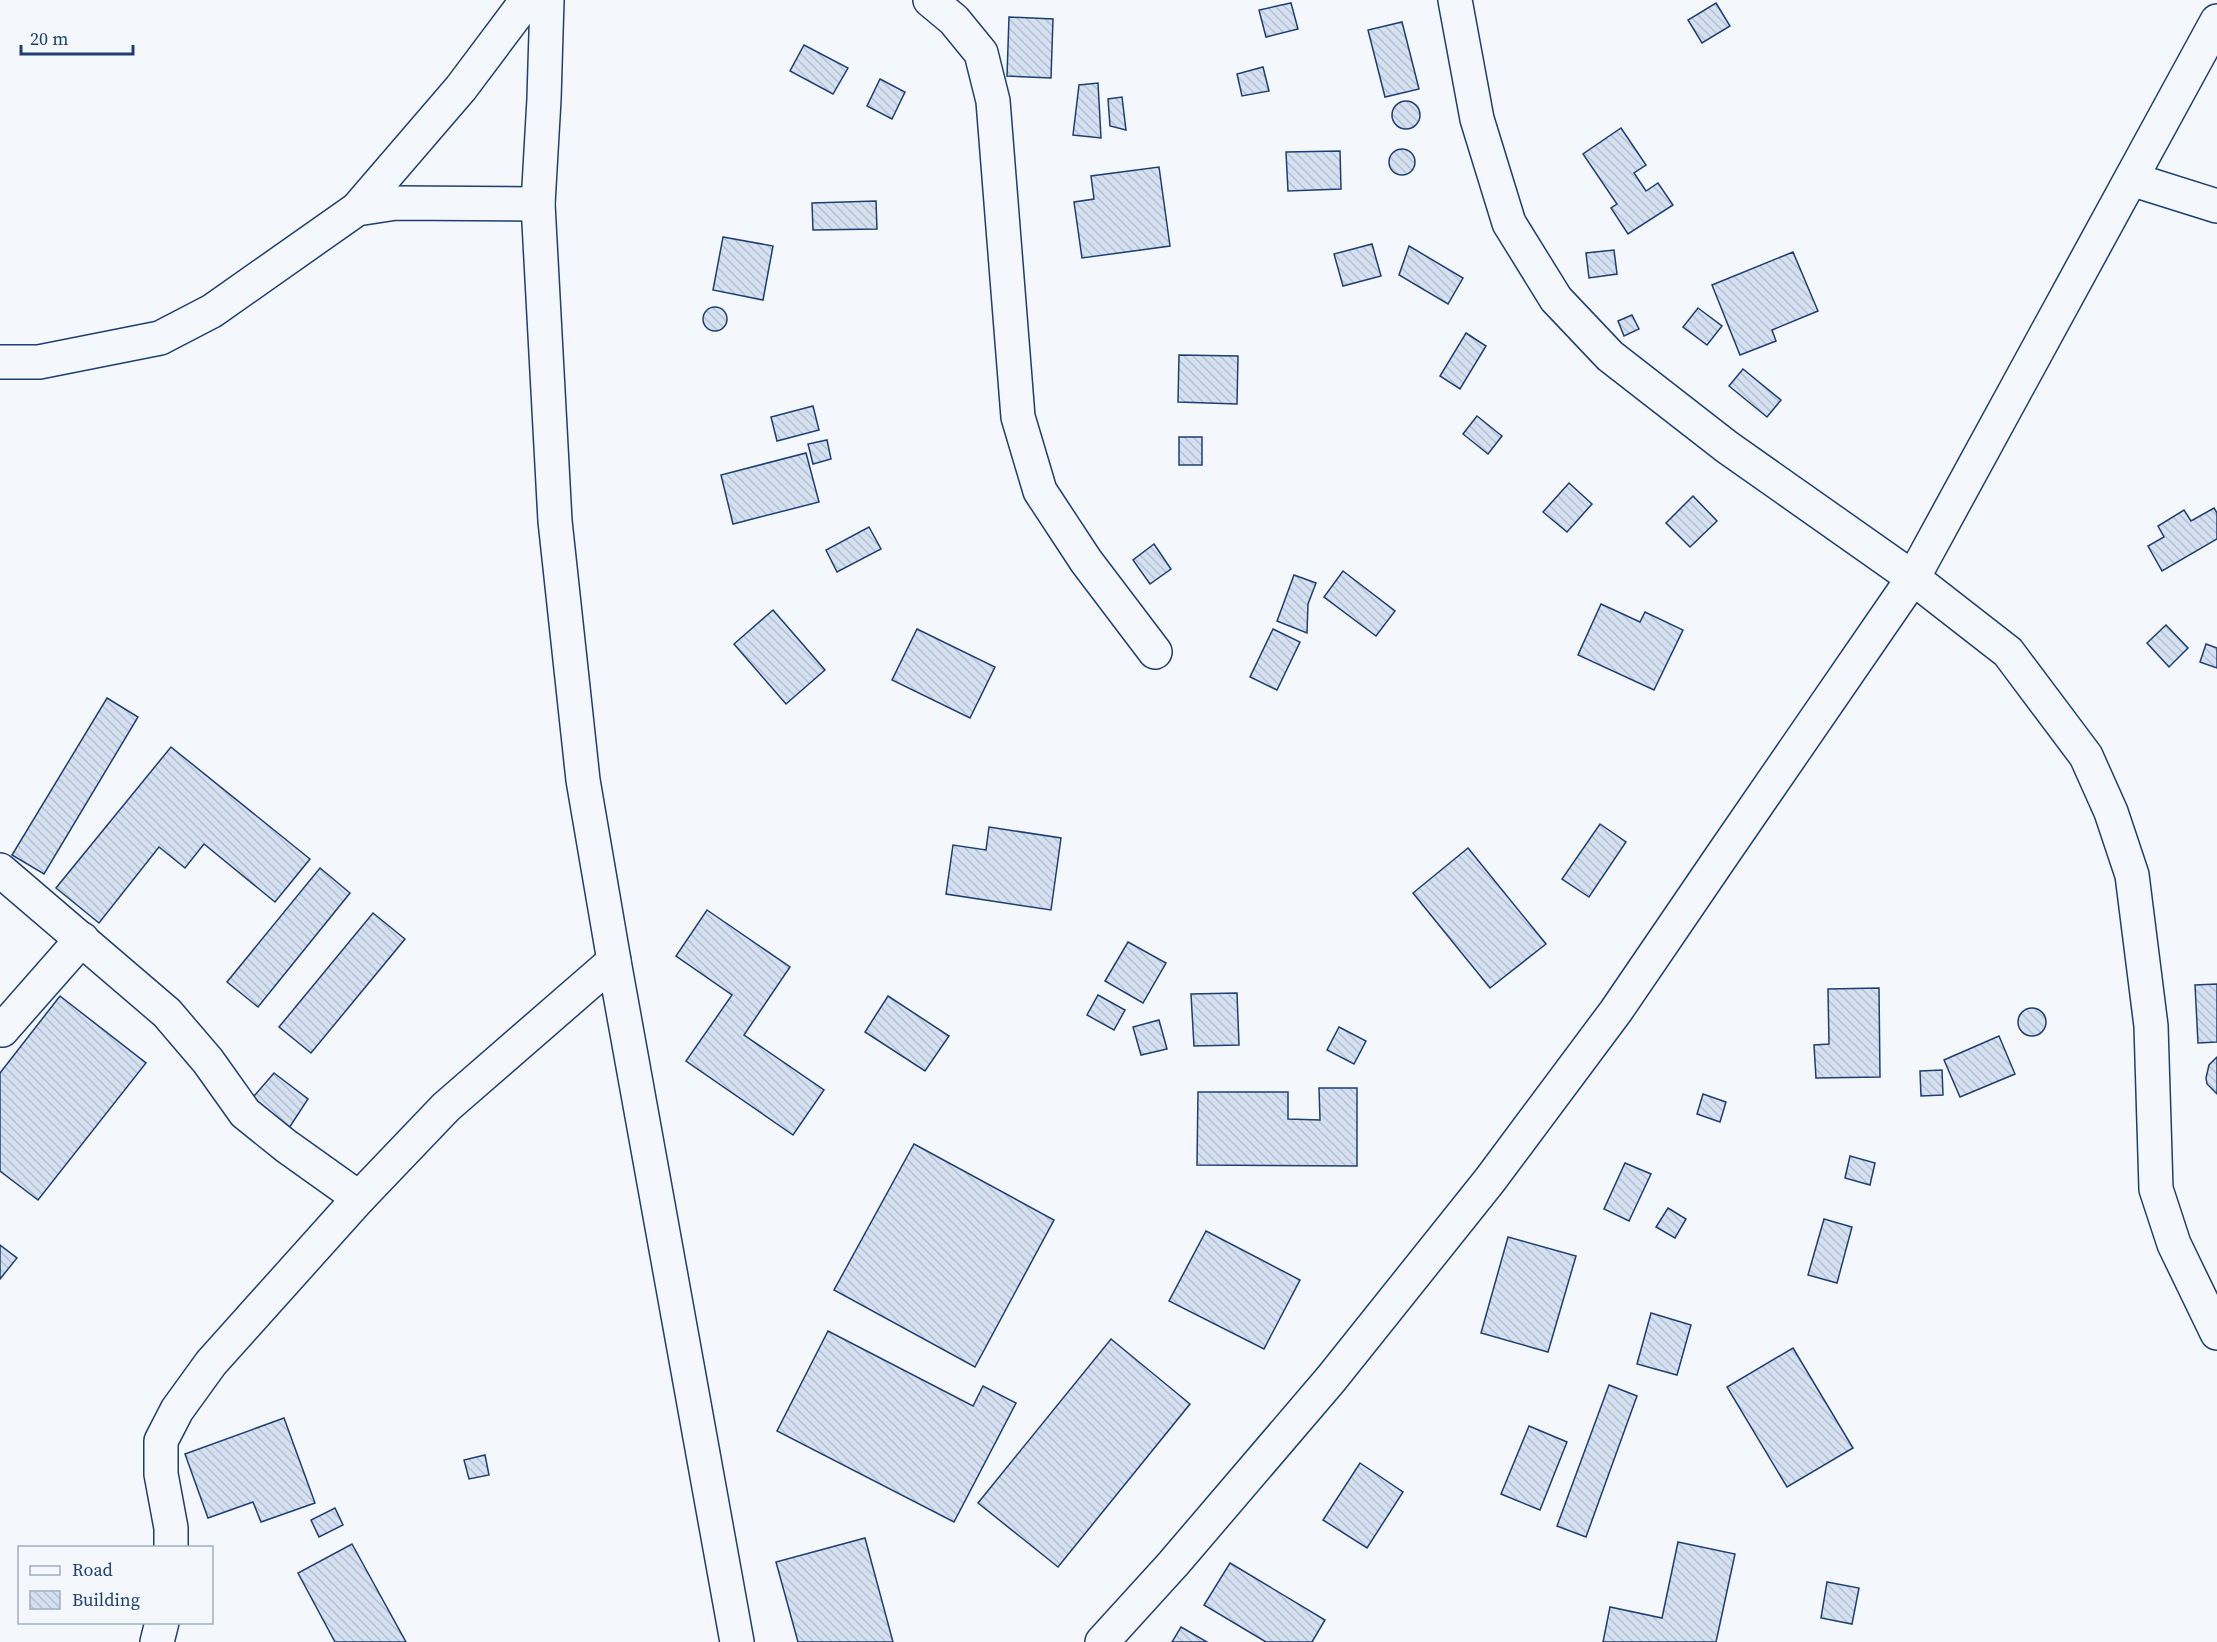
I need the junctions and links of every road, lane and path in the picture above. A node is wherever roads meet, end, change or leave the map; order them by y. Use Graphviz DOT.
graph roads {
  1 [pos="527,0"];
  2 [pos="547,0"];
  3 [pos="930,0"];
  4 [pos="1455,0"];
  5 [pos="2217,21"];
  6 [pos="2131,179"];
  7 [pos="538,204"];
  8 [pos="2217,206"];
  9 [pos="357,209"];
  10 [pos="0,362"];
  11 [pos="1913,579"];
  12 [pos="1155,652"];
  13 [pos="3,879"];
  14 [pos="82,939"];
  15 [pos="614,961"];
  16 [pos="0,1030"];
  17 [pos="359,1198"];
  18 [pos="2217,1333"];
  19 [pos="171,1546"];
  20 [pos="162,1624"];
  21 [pos="157,1642"];
  22 [pos="737,1642"];
  23 [pos="1102,1642"];
  1 -- 9 [label="street"];
  2 -- 7 [label="street"];
  3 -- 12 [label="street"];
  4 -- 11 [label="street"];
  5 -- 6 [label="street"];
  6 -- 8 [label="street"];
  6 -- 11 [label="street"];
  7 -- 9 [label="street"];
  7 -- 15 [label="street"];
  9 -- 10 [label="street"];
  11 -- 18 [label="street"];
  11 -- 23 [label="street"];
  13 -- 14 [label="street"];
  14 -- 16 [label="street"];
  14 -- 17 [label="street"];
  15 -- 17 [label="street"];
  15 -- 22 [label="street"];
  17 -- 19 [label="street"];
  20 -- 21 [label="street"];
}
